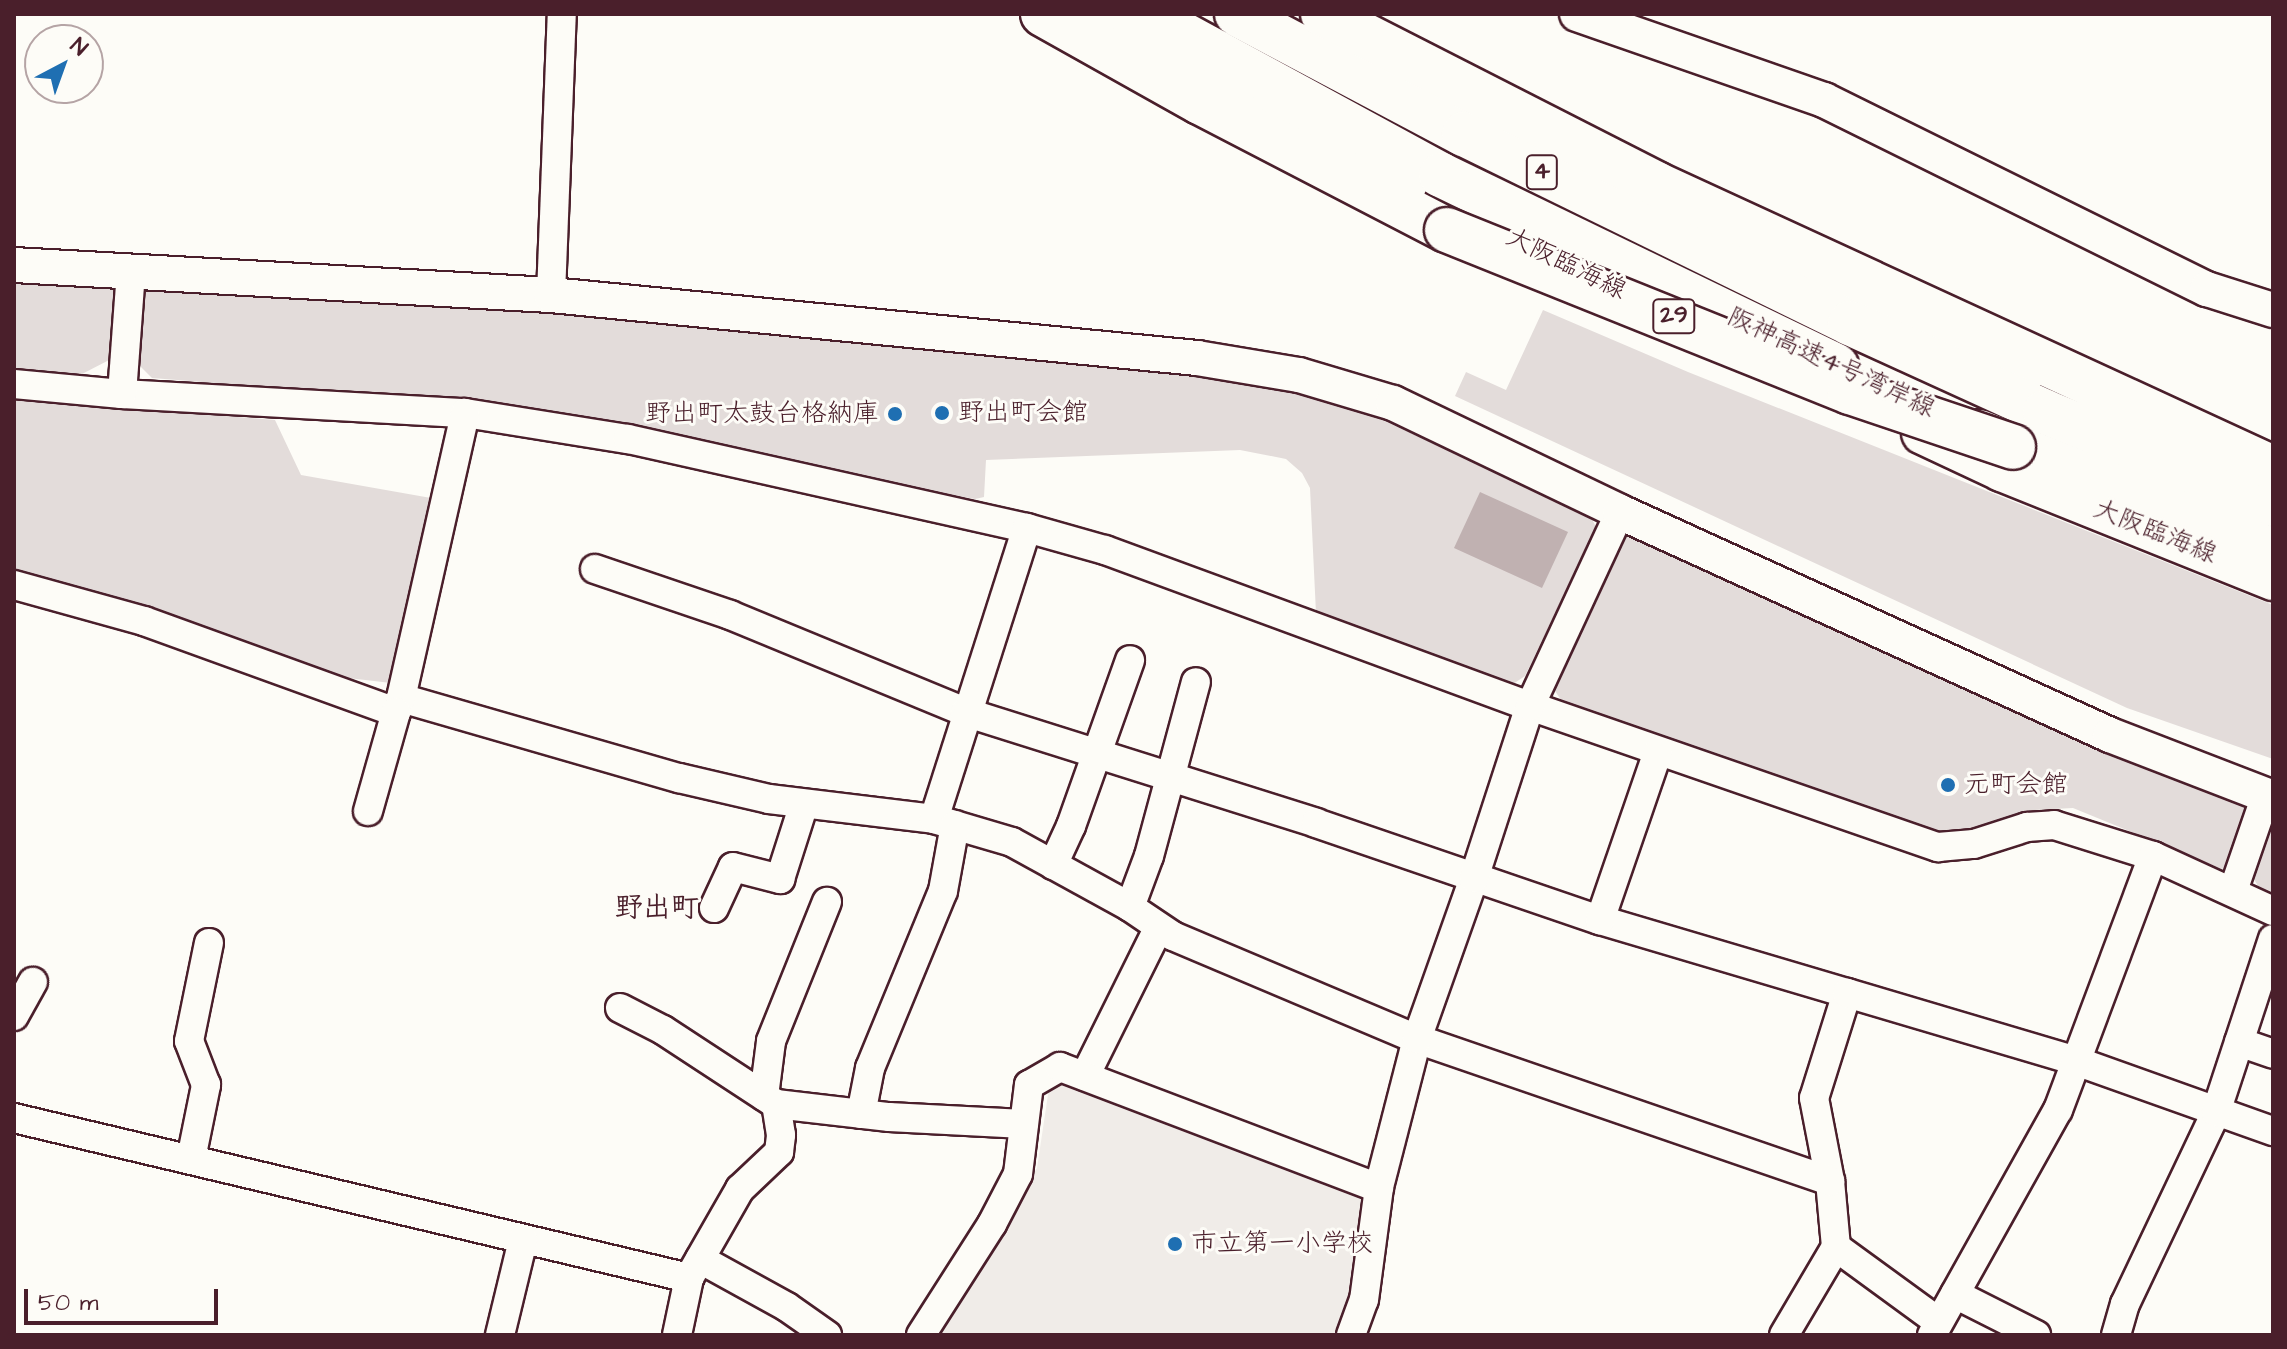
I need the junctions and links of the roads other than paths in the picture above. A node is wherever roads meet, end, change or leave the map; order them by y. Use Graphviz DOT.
graph roads {
  1 [pos="562,14"];
  2 [pos="1043,14"];
  3 [pos="1093,14"];
  4 [pos="1146,14"];
  5 [pos="1237,14"];
  6 [pos="1282,14"];
  7 [pos="1323,14"];
  8 [pos="1577,14"];
  9 [pos="14,265"];
  10 [pos="131,270"];
  11 [pos="551,295"];
  12 [pos="2273,310"];
  13 [pos="14,384"];
  14 [pos="122,394"];
  15 [pos="465,413"];
  16 [pos="2013,447"];
  17 [pos="2273,468"];
  18 [pos="2273,479"];
  19 [pos="2273,505"];
  20 [pos="1620,512"];
  21 [pos="1027,528"];
  22 [pos="2273,551"];
  23 [pos="595,569"];
  24 [pos="2273,579"];
  25 [pos="14,585"];
  26 [pos="1130,660"];
  27 [pos="1196,682"];
  28 [pos="398,705"];
  29 [pos="1530,706"];
  30 [pos="965,712"];
  31 [pos="1658,752"];
  32 [pos="1095,753"];
  33 [pos="1170,777"];
  34 [pos="2270,796"];
  35 [pos="804,804"];
  36 [pos="368,811"];
  37 [pos="944,822"];
  38 [pos="2153,856"];
  39 [pos="1053,865"];
  40 [pos="1474,878"];
  41 [pos="2233,891"];
  42 [pos="827,902"];
  43 [pos="1130,907"];
  44 [pos="714,908"];
  45 [pos="2273,911"];
  46 [pos="1600,920"];
  47 [pos="1159,927"];
  48 [pos="2273,939"];
  49 [pos="209,943"];
  50 [pos="33,982"];
  51 [pos="1847,993"];
  52 [pos="620,1008"];
  53 [pos="14,1016"];
  54 [pos="1417,1039"];
  55 [pos="2239,1042"];
  56 [pos="2273,1054"];
  57 [pos="2076,1061"];
  58 [pos="1085,1076"];
  59 [pos="770,1100"];
  60 [pos="2216,1112"];
  61 [pos="861,1114"];
  62 [pos="14,1118"];
  63 [pos="1024,1124"];
  64 [pos="2273,1131"];
  65 [pos="191,1159"];
  66 [pos="1830,1181"];
  67 [pos="1379,1188"];
  68 [pos="523,1240"];
  69 [pos="1836,1247"];
  70 [pos="694,1268"];
  71 [pos="1955,1294"];
  72 [pos="1935,1328"];
  73 [pos="500,1335"];
  74 [pos="677,1335"];
  75 [pos="827,1335"];
  76 [pos="921,1335"];
  77 [pos="1351,1335"];
  78 [pos="1784,1335"];
  79 [pos="2036,1335"];
  80 [pos="2116,1335"];
  1 -- 11 [label="street"];
  2 -- 16 [label="highway, bridge"];
  3 -- 24 [label="main road, 大阪臨海線 / 29"];
  4 -- 16 [label="highway, 阪神高速4号湾岸線 / 4, bridge"];
  5 -- 19 [label="highway, 阪神高速4号湾岸線 / 4"];
  6 -- 18 [label="main road"];
  7 -- 17 [label="highway"];
  8 -- 12 [label="street"];
  9 -- 10 [label="street"];
  10 -- 11 [label="street"];
  10 -- 14 [label="street"];
  11 -- 20 [label="street"];
  13 -- 14 [label="street"];
  14 -- 15 [label="street"];
  15 -- 21 [label="street"];
  15 -- 28 [label="street"];
  16 -- 22 [label="highway, 阪神高速4号湾岸線 / 4"];
  20 -- 29 [label="street"];
  20 -- 34 [label="street"];
  21 -- 29 [label="street"];
  21 -- 30 [label="street"];
  23 -- 30 [label="street"];
  25 -- 28 [label="street"];
  26 -- 32 [label="street"];
  27 -- 33 [label="street"];
  28 -- 35 [label="street"];
  28 -- 36 [label="street"];
  29 -- 31 [label="street"];
  29 -- 40 [label="street"];
  30 -- 32 [label="street"];
  30 -- 37 [label="street"];
  31 -- 38 [label="street"];
  31 -- 46 [label="street"];
  32 -- 33 [label="street"];
  32 -- 39 [label="street"];
  33 -- 40 [label="street"];
  33 -- 43 [label="street"];
  34 -- 41 [label="street"];
  35 -- 37 [label="street"];
  35 -- 44 [label="street"];
  37 -- 39 [label="street"];
  37 -- 61 [label="street"];
  38 -- 41 [label="street"];
  38 -- 57 [label="street"];
  39 -- 43 [label="street"];
  40 -- 46 [label="street"];
  40 -- 54 [label="street"];
  41 -- 45 [label="street"];
  42 -- 59 [label="street"];
  43 -- 47 [label="street"];
  46 -- 51 [label="street"];
  47 -- 54 [label="street"];
  47 -- 58 [label="street"];
  48 -- 55 [label="street"];
  49 -- 65 [label="street"];
  50 -- 53 [label="street"];
  51 -- 57 [label="street"];
  51 -- 66 [label="street"];
  52 -- 59 [label="street"];
  54 -- 66 [label="street"];
  54 -- 67 [label="street"];
  55 -- 56 [label="street"];
  55 -- 60 [label="street"];
  57 -- 60 [label="street"];
  57 -- 71 [label="street"];
  58 -- 63 [label="street"];
  58 -- 67 [label="street"];
  59 -- 61 [label="street"];
  59 -- 70 [label="street"];
  60 -- 64 [label="street"];
  60 -- 80 [label="street"];
  61 -- 63 [label="street"];
  62 -- 65 [label="street"];
  63 -- 76 [label="street"];
  65 -- 68 [label="street"];
  66 -- 69 [label="street"];
  67 -- 77 [label="street"];
  68 -- 70 [label="street"];
  68 -- 73 [label="street"];
  69 -- 72 [label="street"];
  69 -- 78 [label="street"];
  70 -- 74 [label="street"];
  70 -- 75 [label="street"];
  71 -- 72 [label="street"];
  71 -- 79 [label="street"];
}
